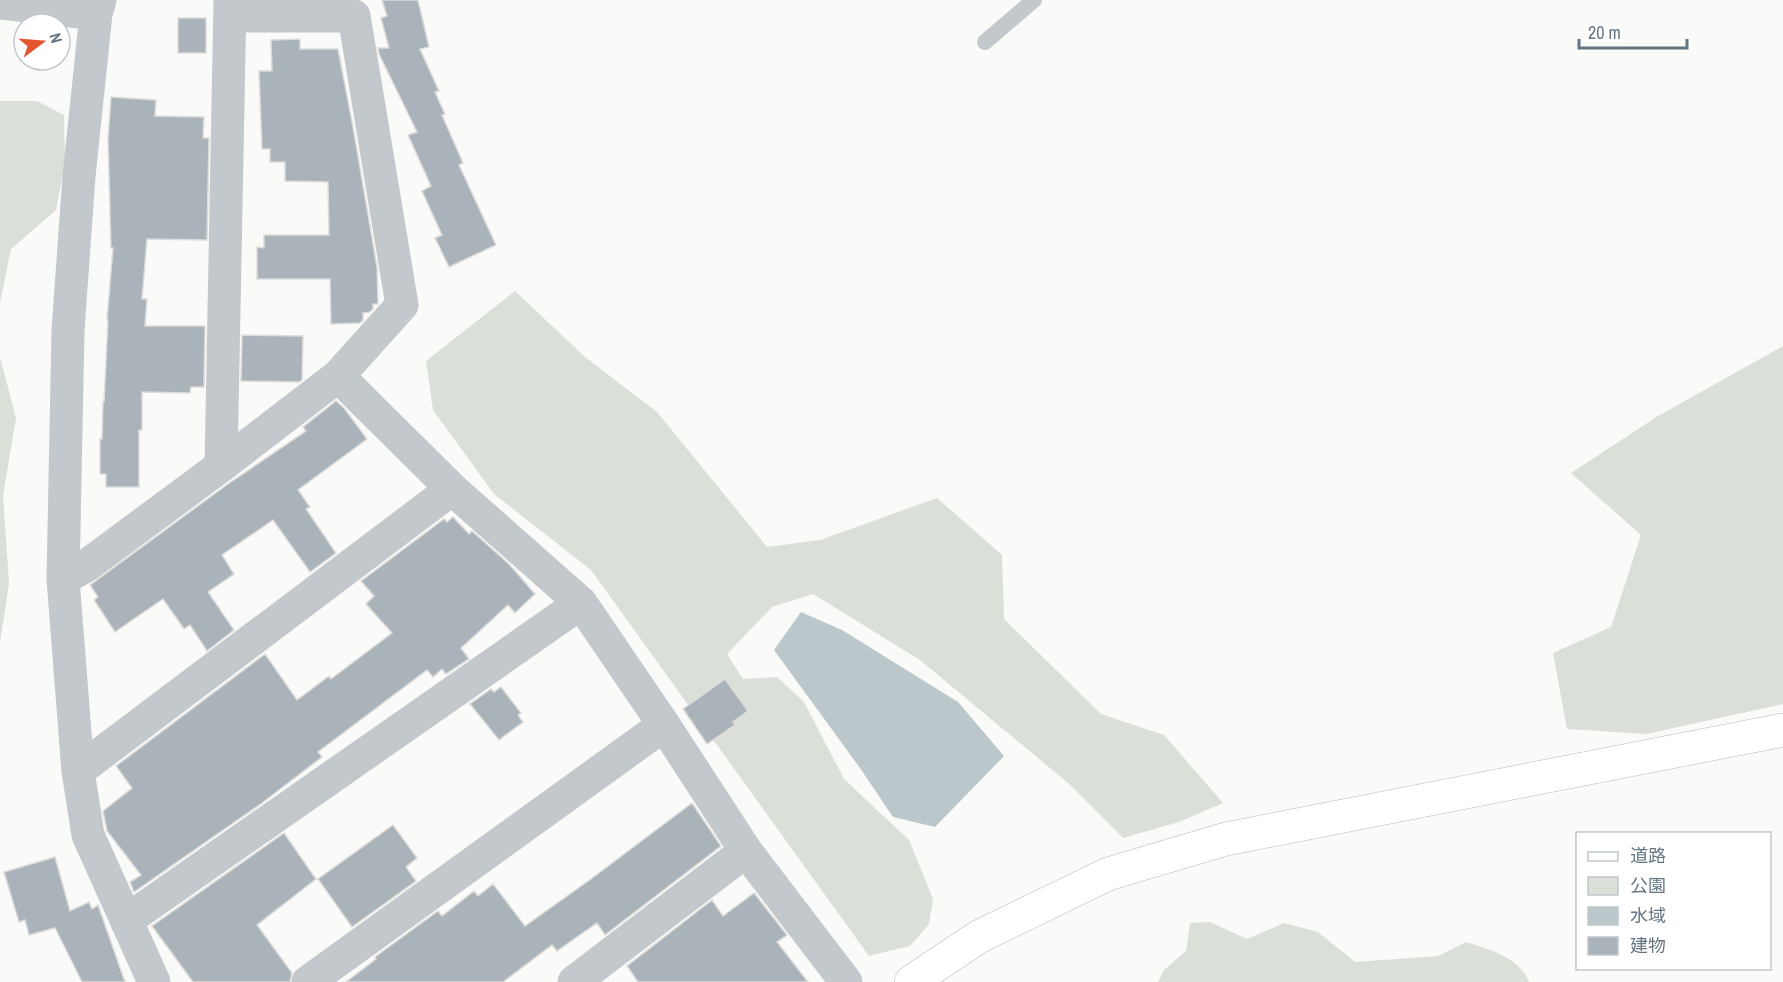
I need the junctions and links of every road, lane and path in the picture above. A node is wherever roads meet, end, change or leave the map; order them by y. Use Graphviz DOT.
graph roads {
  1 [pos="1034,0"];
  2 [pos="0,3"];
  3 [pos="98,7"];
  4 [pos="230,8"];
  5 [pos="985,42"];
  6 [pos="338,375"];
  7 [pos="221,466"];
  8 [pos="452,489"];
  9 [pos="63,579"];
  10 [pos="581,603"];
  11 [pos="664,725"];
  12 [pos="1783,730"];
  13 [pos="78,771"];
  14 [pos="746,851"];
  15 [pos="127,920"];
  16 [pos="154,982"];
  17 [pos="308,982"];
  18 [pos="574,982"];
  19 [pos="846,982"];
  20 [pos="911,982"];
  1 -- 5 [label="lane"];
  2 -- 3 [label="street"];
  3 -- 9 [label="street"];
  4 -- 6 [label="street"];
  4 -- 7 [label="street"];
  6 -- 7 [label="street"];
  6 -- 8 [label="street"];
  7 -- 9 [label="street"];
  8 -- 10 [label="street"];
  8 -- 13 [label="street"];
  9 -- 13 [label="street"];
  10 -- 11 [label="street"];
  10 -- 15 [label="street"];
  11 -- 14 [label="street"];
  11 -- 17 [label="street"];
  12 -- 20 [label="street"];
  13 -- 15 [label="street"];
  14 -- 18 [label="street"];
  14 -- 19 [label="street"];
  15 -- 16 [label="street"];
}
